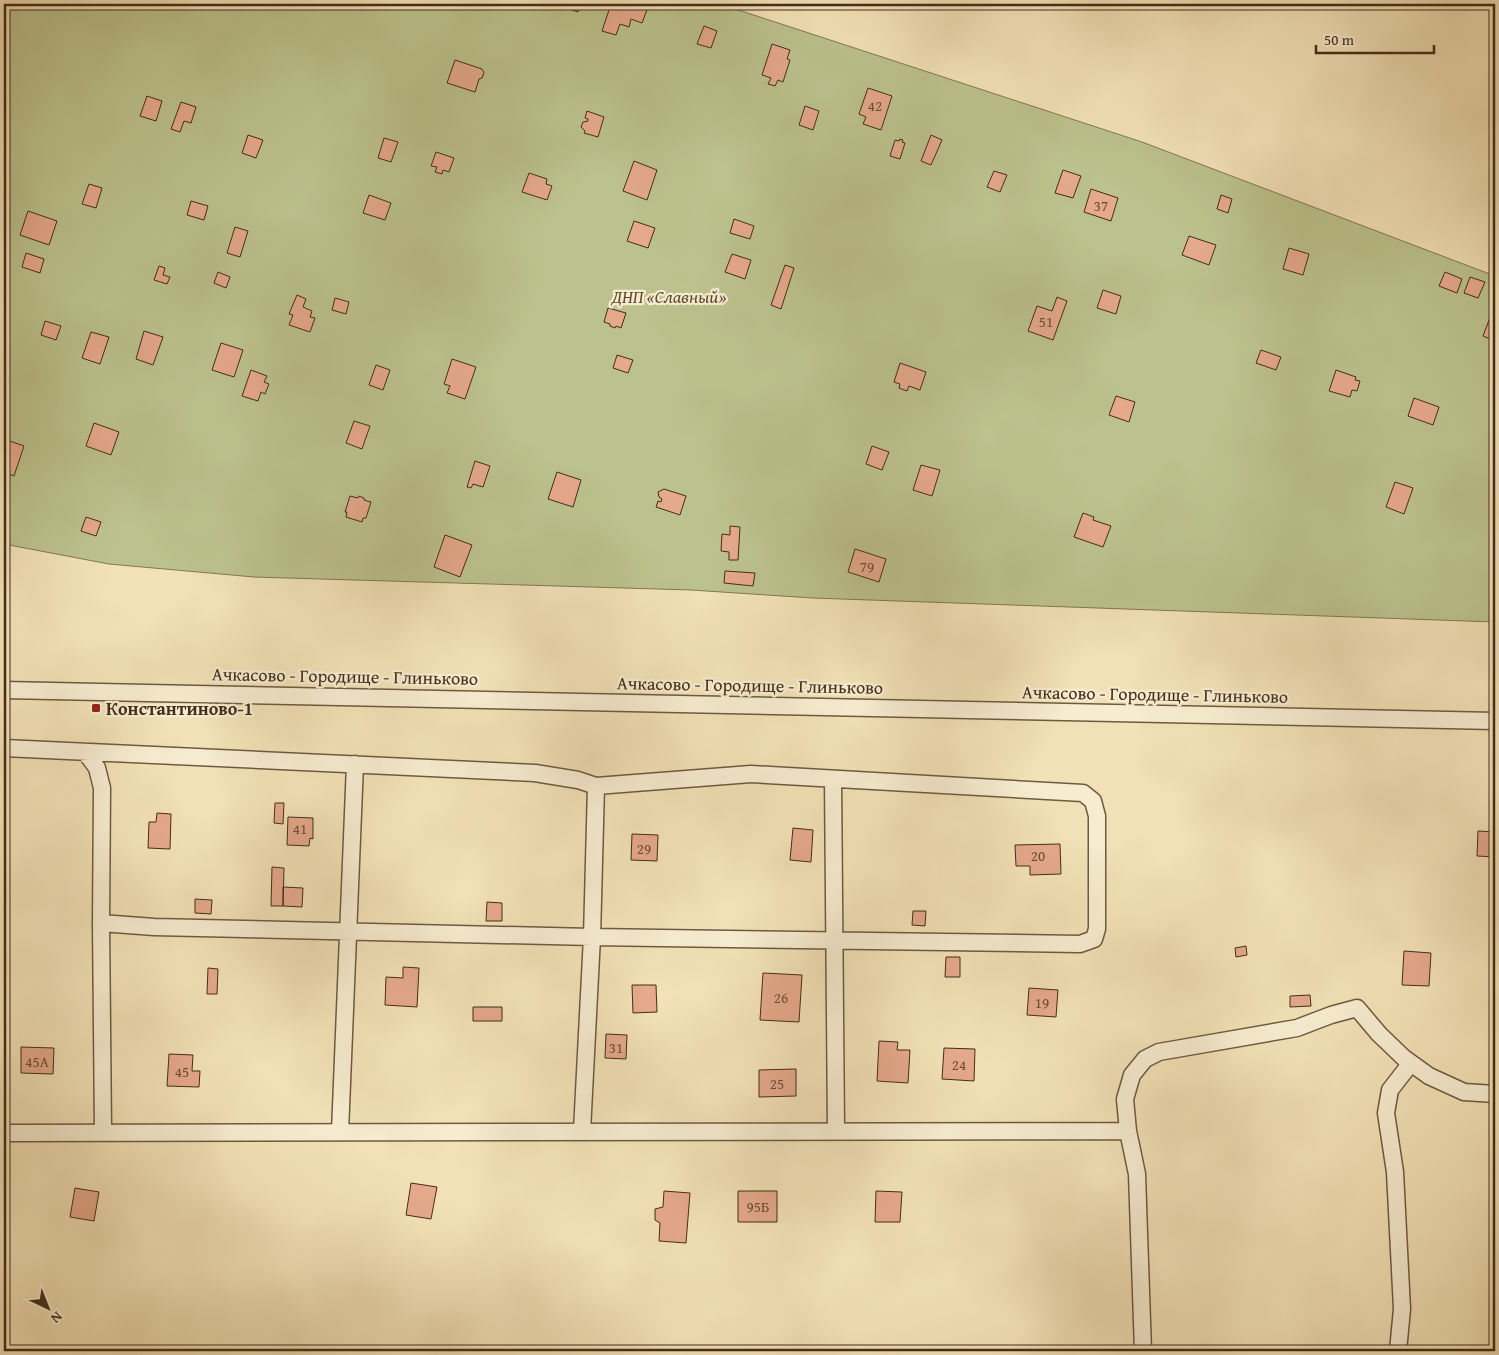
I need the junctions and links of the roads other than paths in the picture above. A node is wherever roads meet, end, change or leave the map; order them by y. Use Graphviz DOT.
graph roads {
  1 [pos="4,690"];
  2 [pos="1495,721"];
  3 [pos="4,748"];
  4 [pos="86,753"];
  5 [pos="355,764"];
  6 [pos="833,778"];
  7 [pos="596,786"];
  8 [pos="101,923"];
  9 [pos="349,931"];
  10 [pos="592,937"];
  11 [pos="835,940"];
  12 [pos="1410,1062"];
  13 [pos="1495,1094"];
  14 [pos="1128,1130"];
  15 [pos="836,1131"];
  16 [pos="4,1132"];
  17 [pos="103,1132"];
  18 [pos="340,1132"];
  19 [pos="582,1132"];
  20 [pos="1142,1351"];
  21 [pos="1398,1351"];
  1 -- 2 [label="street, Ачкасово - Городище - Глиньково"];
  3 -- 4 [label="street"];
  4 -- 5 [label="street"];
  4 -- 8 [label="street"];
  5 -- 7 [label="street"];
  5 -- 9 [label="street"];
  6 -- 7 [label="street"];
  6 -- 11 [label="street"];
  6 -- 11 [label="street"];
  7 -- 10 [label="street"];
  8 -- 9 [label="street"];
  8 -- 17 [label="street"];
  9 -- 10 [label="street"];
  9 -- 18 [label="street"];
  10 -- 11 [label="street"];
  10 -- 19 [label="street"];
  11 -- 15 [label="street"];
  12 -- 13 [label="street"];
  12 -- 14 [label="street"];
  12 -- 21 [label="street"];
  14 -- 15 [label="street"];
  14 -- 20 [label="street"];
  15 -- 19 [label="street"];
  16 -- 17 [label="street"];
  17 -- 18 [label="street"];
  18 -- 19 [label="street"];
}
